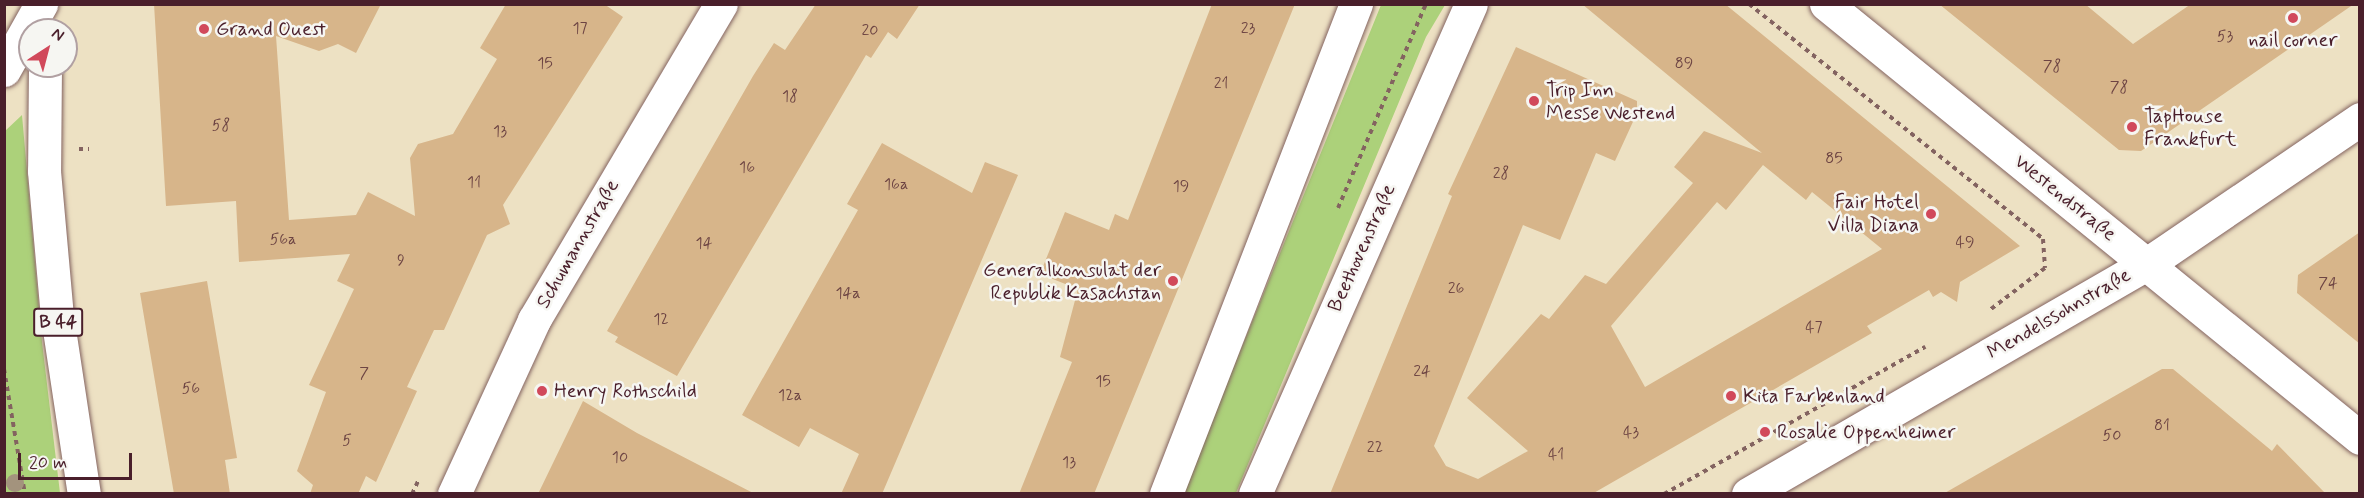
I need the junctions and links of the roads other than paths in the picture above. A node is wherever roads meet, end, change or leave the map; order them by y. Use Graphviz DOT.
graph roads {
  1 [pos="44,4"];
  2 [pos="721,4"];
  3 [pos="1356,4"];
  4 [pos="1471,4"];
  5 [pos="1826,4"];
  6 [pos="4,70"];
  7 [pos="45,78"];
  8 [pos="2360,119"];
  9 [pos="2147,264"];
  10 [pos="2360,438"];
  11 [pos="84,494"];
  12 [pos="454,494"];
  13 [pos="1166,494"];
  14 [pos="1255,494"];
  15 [pos="1748,494"];
  1 -- 6 [label="street"];
  2 -- 12 [label="street, Schumannstraße"];
  3 -- 13 [label="street"];
  4 -- 14 [label="street, Beethovenstraße"];
  5 -- 9 [label="street, Westendstraße"];
  7 -- 11 [label="street, B 44"];
  8 -- 9 [label="street, Mendelssohnstraße"];
  9 -- 10 [label="street, Westendstraße"];
  9 -- 15 [label="street, Mendelssohnstraße"];
}
